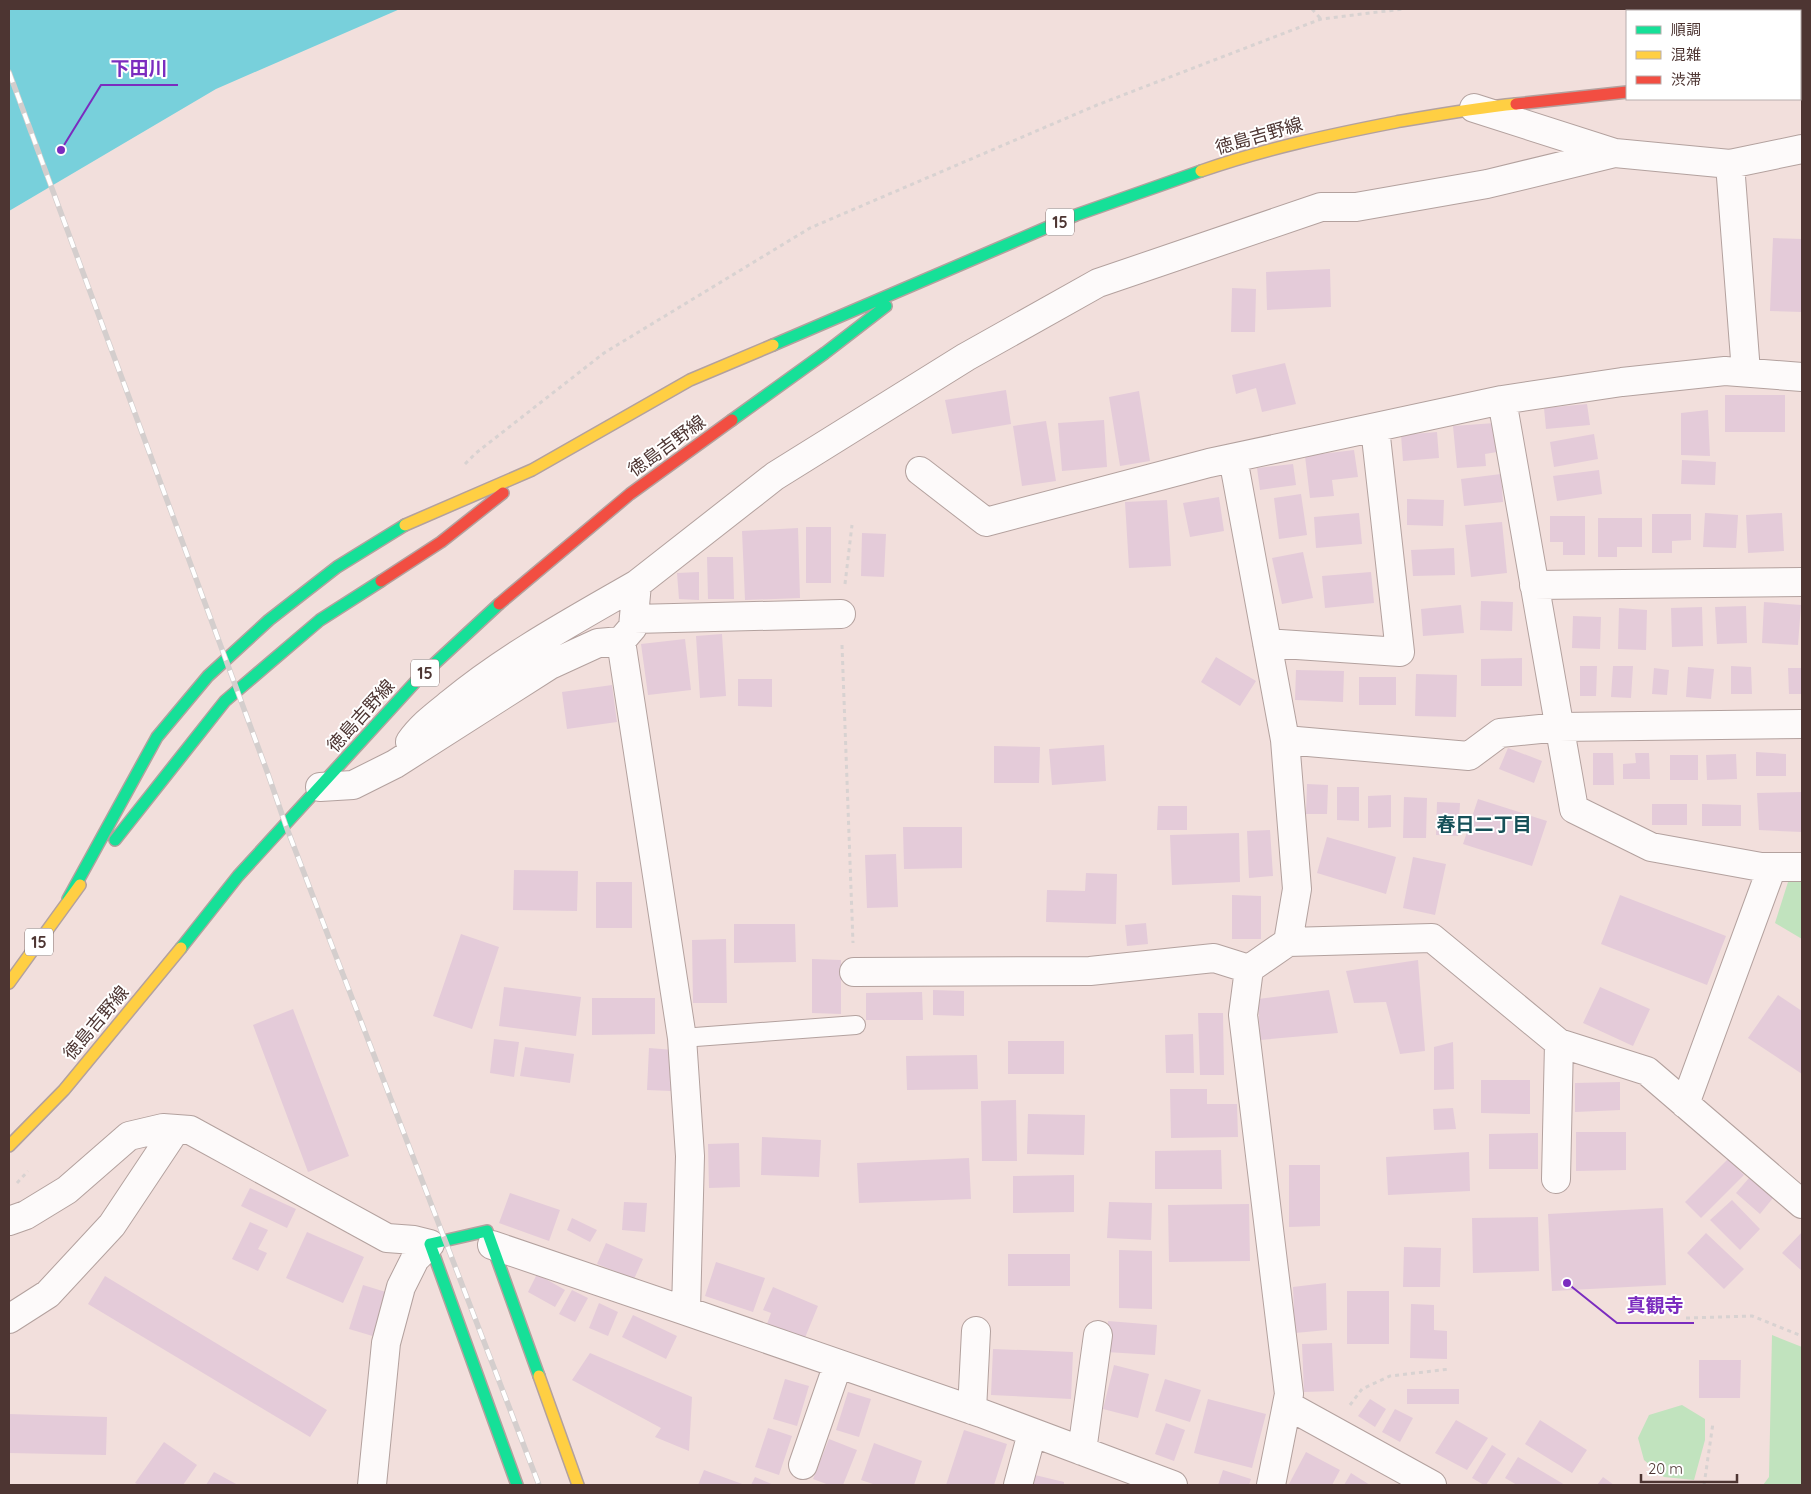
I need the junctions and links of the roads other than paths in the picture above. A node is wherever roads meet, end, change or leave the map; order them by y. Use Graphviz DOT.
graph roads {
  1 [pos="1626,92"];
  2 [pos="1474,108"];
  3 [pos="1801,148"];
  4 [pos="1615,153"];
  5 [pos="1730,164"];
  6 [pos="918,281"];
  7 [pos="1746,372"];
  8 [pos="1802,378"];
  9 [pos="1502,400"];
  10 [pos="1375,428"];
  11 [pos="1233,458"];
  12 [pos="532,470"];
  13 [pos="920,471"];
  14 [pos="1802,582"];
  15 [pos="637,584"];
  16 [pos="1534,585"];
  17 [pos="841,614"];
  18 [pos="628,630"];
  19 [pos="1267,643"];
  20 [pos="1802,724"];
  21 [pos="1560,727"];
  22 [pos="1285,740"];
  23 [pos="395,764"];
  24 [pos="320,787"];
  25 [pos="1772,867"];
  26 [pos="1802,867"];
  27 [pos="68,900"];
  28 [pos="1288,942"];
  29 [pos="1249,969"];
  30 [pos="854,972"];
  31 [pos="9,983"];
  32 [pos="856,1025"];
  33 [pos="682,1038"];
  34 [pos="1559,1043"];
  35 [pos="1685,1104"];
  36 [pos="176,1129"];
  37 [pos="9,1146"];
  38 [pos="1556,1179"];
  39 [pos="1802,1204"];
  40 [pos="9,1221"];
  41 [pos="489,1238"];
  42 [pos="430,1244"];
  43 [pos="686,1311"];
  44 [pos="9,1319"];
  45 [pos="976,1331"];
  46 [pos="1098,1335"];
  47 [pos="838,1364"];
  48 [pos="1287,1405"];
  49 [pos="972,1410"];
  50 [pos="1032,1432"];
  51 [pos="1082,1451"];
  52 [pos="803,1465"];
  53 [pos="372,1485"];
  54 [pos="517,1485"];
  55 [pos="578,1485"];
  56 [pos="1018,1485"];
  57 [pos="1173,1485"];
  58 [pos="1271,1485"];
  59 [pos="1432,1485"];
  1 -- 2 [label="main road, 徳島吉野線 / 15"];
  2 -- 4 [label="street"];
  2 -- 6 [label="main road, 徳島吉野線 / 15"];
  3 -- 5 [label="street"];
  4 -- 5 [label="street"];
  4 -- 15 [label="street"];
  5 -- 7 [label="street"];
  6 -- 12 [label="main road, 徳島吉野線 / 15"];
  6 -- 24 [label="main road, 徳島吉野線 / 15"];
  7 -- 8 [label="street"];
  7 -- 9 [label="street"];
  9 -- 10 [label="street"];
  9 -- 16 [label="street"];
  10 -- 11 [label="street"];
  10 -- 19 [label="street"];
  11 -- 13 [label="street"];
  11 -- 19 [label="street"];
  12 -- 27 [label="main road, 徳島吉野線 / 15"];
  12 -- 27 [label="main road, 徳島吉野線 / 15"];
  14 -- 16 [label="street"];
  15 -- 18 [label="street"];
  15 -- 23 [label="street"];
  16 -- 21 [label="street"];
  17 -- 18 [label="street"];
  18 -- 23 [label="street"];
  18 -- 33 [label="street"];
  19 -- 22 [label="street"];
  20 -- 21 [label="street"];
  21 -- 22 [label="street"];
  21 -- 25 [label="street"];
  22 -- 28 [label="street"];
  23 -- 24 [label="street"];
  24 -- 37 [label="main road, 徳島吉野線 / 15"];
  25 -- 26 [label="street"];
  25 -- 35 [label="street"];
  27 -- 31 [label="main road, 徳島吉野線 / 15"];
  28 -- 29 [label="street"];
  28 -- 34 [label="street"];
  29 -- 30 [label="street"];
  29 -- 48 [label="street"];
  32 -- 33 [label="lane"];
  33 -- 43 [label="street"];
  34 -- 35 [label="street"];
  34 -- 38 [label="street"];
  35 -- 39 [label="street"];
  36 -- 40 [label="street"];
  36 -- 42 [label="street"];
  36 -- 44 [label="street"];
  41 -- 42 [label="main road"];
  41 -- 43 [label="street"];
  41 -- 55 [label="main road"];
  42 -- 53 [label="street"];
  42 -- 54 [label="main road"];
  43 -- 47 [label="street"];
  45 -- 49 [label="street"];
  46 -- 51 [label="street"];
  47 -- 49 [label="street"];
  47 -- 52 [label="street"];
  48 -- 58 [label="street"];
  48 -- 59 [label="street"];
  49 -- 50 [label="street"];
  50 -- 51 [label="street"];
  50 -- 56 [label="street"];
  51 -- 57 [label="street"];
}
